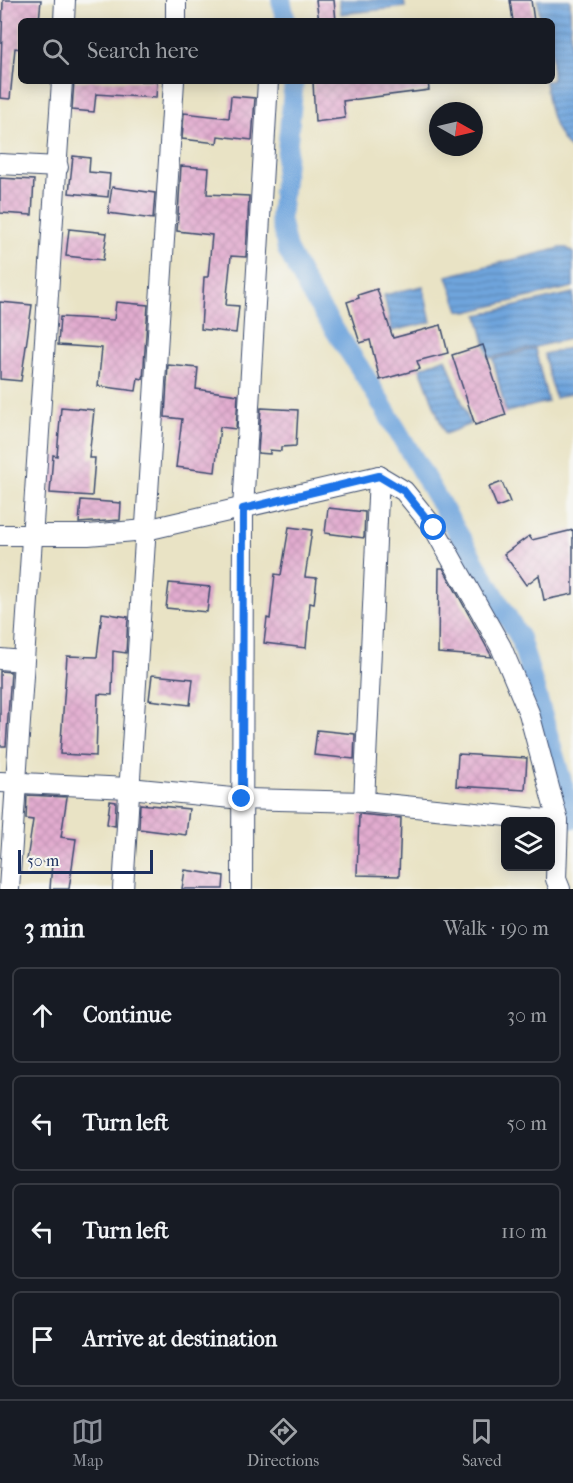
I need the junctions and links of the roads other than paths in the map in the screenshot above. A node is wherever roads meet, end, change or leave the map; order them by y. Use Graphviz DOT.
graph roads {
  1 [pos="65,0"];
  2 [pos="176,0"];
  3 [pos="64,18"];
  4 [pos="176,18"];
  5 [pos="62,84"];
  6 [pos="174,84"];
  7 [pos="268,84"];
  8 [pos="0,164"];
  9 [pos="57,167"];
  10 [pos="379,476"];
  11 [pos="243,509"];
  12 [pos="146,530"];
  13 [pos="0,534"];
  14 [pos="31,536"];
  15 [pos="0,659"];
  16 [pos="23,661"];
  17 [pos="8,783"];
  18 [pos="129,788"];
  19 [pos="242,799"];
  20 [pos="363,802"];
  21 [pos="558,821"];
  22 [pos="9,889"];
  23 [pos="123,889"];
  24 [pos="242,889"];
  25 [pos="560,889"];
  1 -- 3 [label="street"];
  2 -- 4 [label="street"];
  5 -- 9 [label="street"];
  6 -- 12 [label="street"];
  7 -- 11 [label="street"];
  8 -- 9 [label="street"];
  9 -- 14 [label="street"];
  10 -- 11 [label="street"];
  10 -- 20 [label="street"];
  10 -- 21 [label="street"];
  11 -- 12 [label="street"];
  11 -- 19 [label="street"];
  12 -- 14 [label="street"];
  12 -- 18 [label="street"];
  13 -- 14 [label="street"];
  14 -- 16 [label="street"];
  15 -- 16 [label="street"];
  16 -- 17 [label="street"];
  17 -- 18 [label="street"];
  17 -- 22 [label="street"];
  18 -- 19 [label="street"];
  18 -- 23 [label="street"];
  19 -- 20 [label="street"];
  19 -- 24 [label="street"];
  20 -- 21 [label="street"];
  21 -- 25 [label="street"];
}
